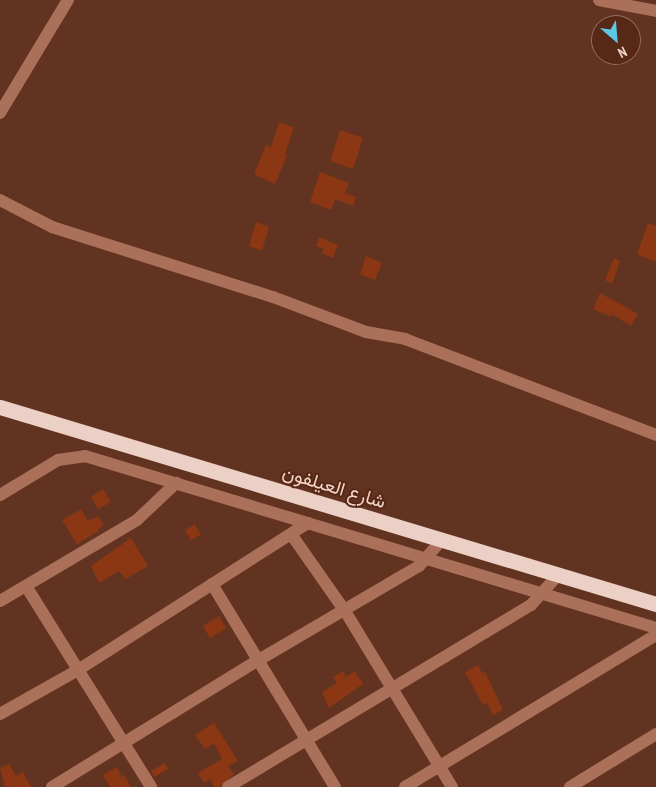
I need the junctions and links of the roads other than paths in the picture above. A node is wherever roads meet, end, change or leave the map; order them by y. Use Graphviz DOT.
graph roads {
  1 [pos="68,0"];
  2 [pos="599,0"];
  3 [pos="656,11"];
  4 [pos="0,114"];
  5 [pos="0,200"];
  6 [pos="0,407"];
  7 [pos="656,436"];
  8 [pos="176,483"];
  9 [pos="0,495"];
  10 [pos="308,523"];
  11 [pos="291,534"];
  12 [pos="442,540"];
  13 [pos="429,559"];
  14 [pos="558,575"];
  15 [pos="212,584"];
  16 [pos="26,586"];
  17 [pos="543,593"];
  18 [pos="0,601"];
  19 [pos="656,604"];
  20 [pos="345,611"];
  21 [pos="656,628"];
  22 [pos="656,635"];
  23 [pos="257,661"];
  24 [pos="78,670"];
  25 [pos="393,687"];
  26 [pos="0,714"];
  27 [pos="656,734"];
  28 [pos="306,741"];
  29 [pos="125,745"];
  30 [pos="439,766"];
  31 [pos="52,787"];
  32 [pos="151,787"];
  33 [pos="228,787"];
  34 [pos="335,787"];
  35 [pos="405,787"];
  36 [pos="452,787"];
  37 [pos="570,787"];
  1 -- 4 [label="street"];
  2 -- 3 [label="street"];
  5 -- 7 [label="street"];
  6 -- 12 [label="highway, شارع العيلفون"];
  8 -- 9 [label="street"];
  8 -- 10 [label="street"];
  8 -- 16 [label="street"];
  10 -- 11 [label="street"];
  10 -- 13 [label="street"];
  11 -- 15 [label="street"];
  11 -- 20 [label="street"];
  12 -- 13 [label="street"];
  12 -- 14 [label="highway, شارع العيلفون"];
  13 -- 17 [label="street"];
  13 -- 20 [label="street"];
  14 -- 17 [label="street"];
  14 -- 19 [label="highway, شارع العيلفون"];
  15 -- 23 [label="street"];
  15 -- 24 [label="street"];
  16 -- 18 [label="street"];
  16 -- 24 [label="street"];
  17 -- 21 [label="street"];
  17 -- 25 [label="street"];
  20 -- 23 [label="street"];
  20 -- 25 [label="street"];
  22 -- 30 [label="street"];
  23 -- 28 [label="street"];
  23 -- 29 [label="street"];
  24 -- 26 [label="street"];
  24 -- 29 [label="street"];
  25 -- 28 [label="street"];
  25 -- 30 [label="street"];
  27 -- 37 [label="street"];
  28 -- 33 [label="street"];
  28 -- 34 [label="street"];
  29 -- 31 [label="street"];
  29 -- 32 [label="street"];
  30 -- 35 [label="street"];
  30 -- 36 [label="street"];
}
